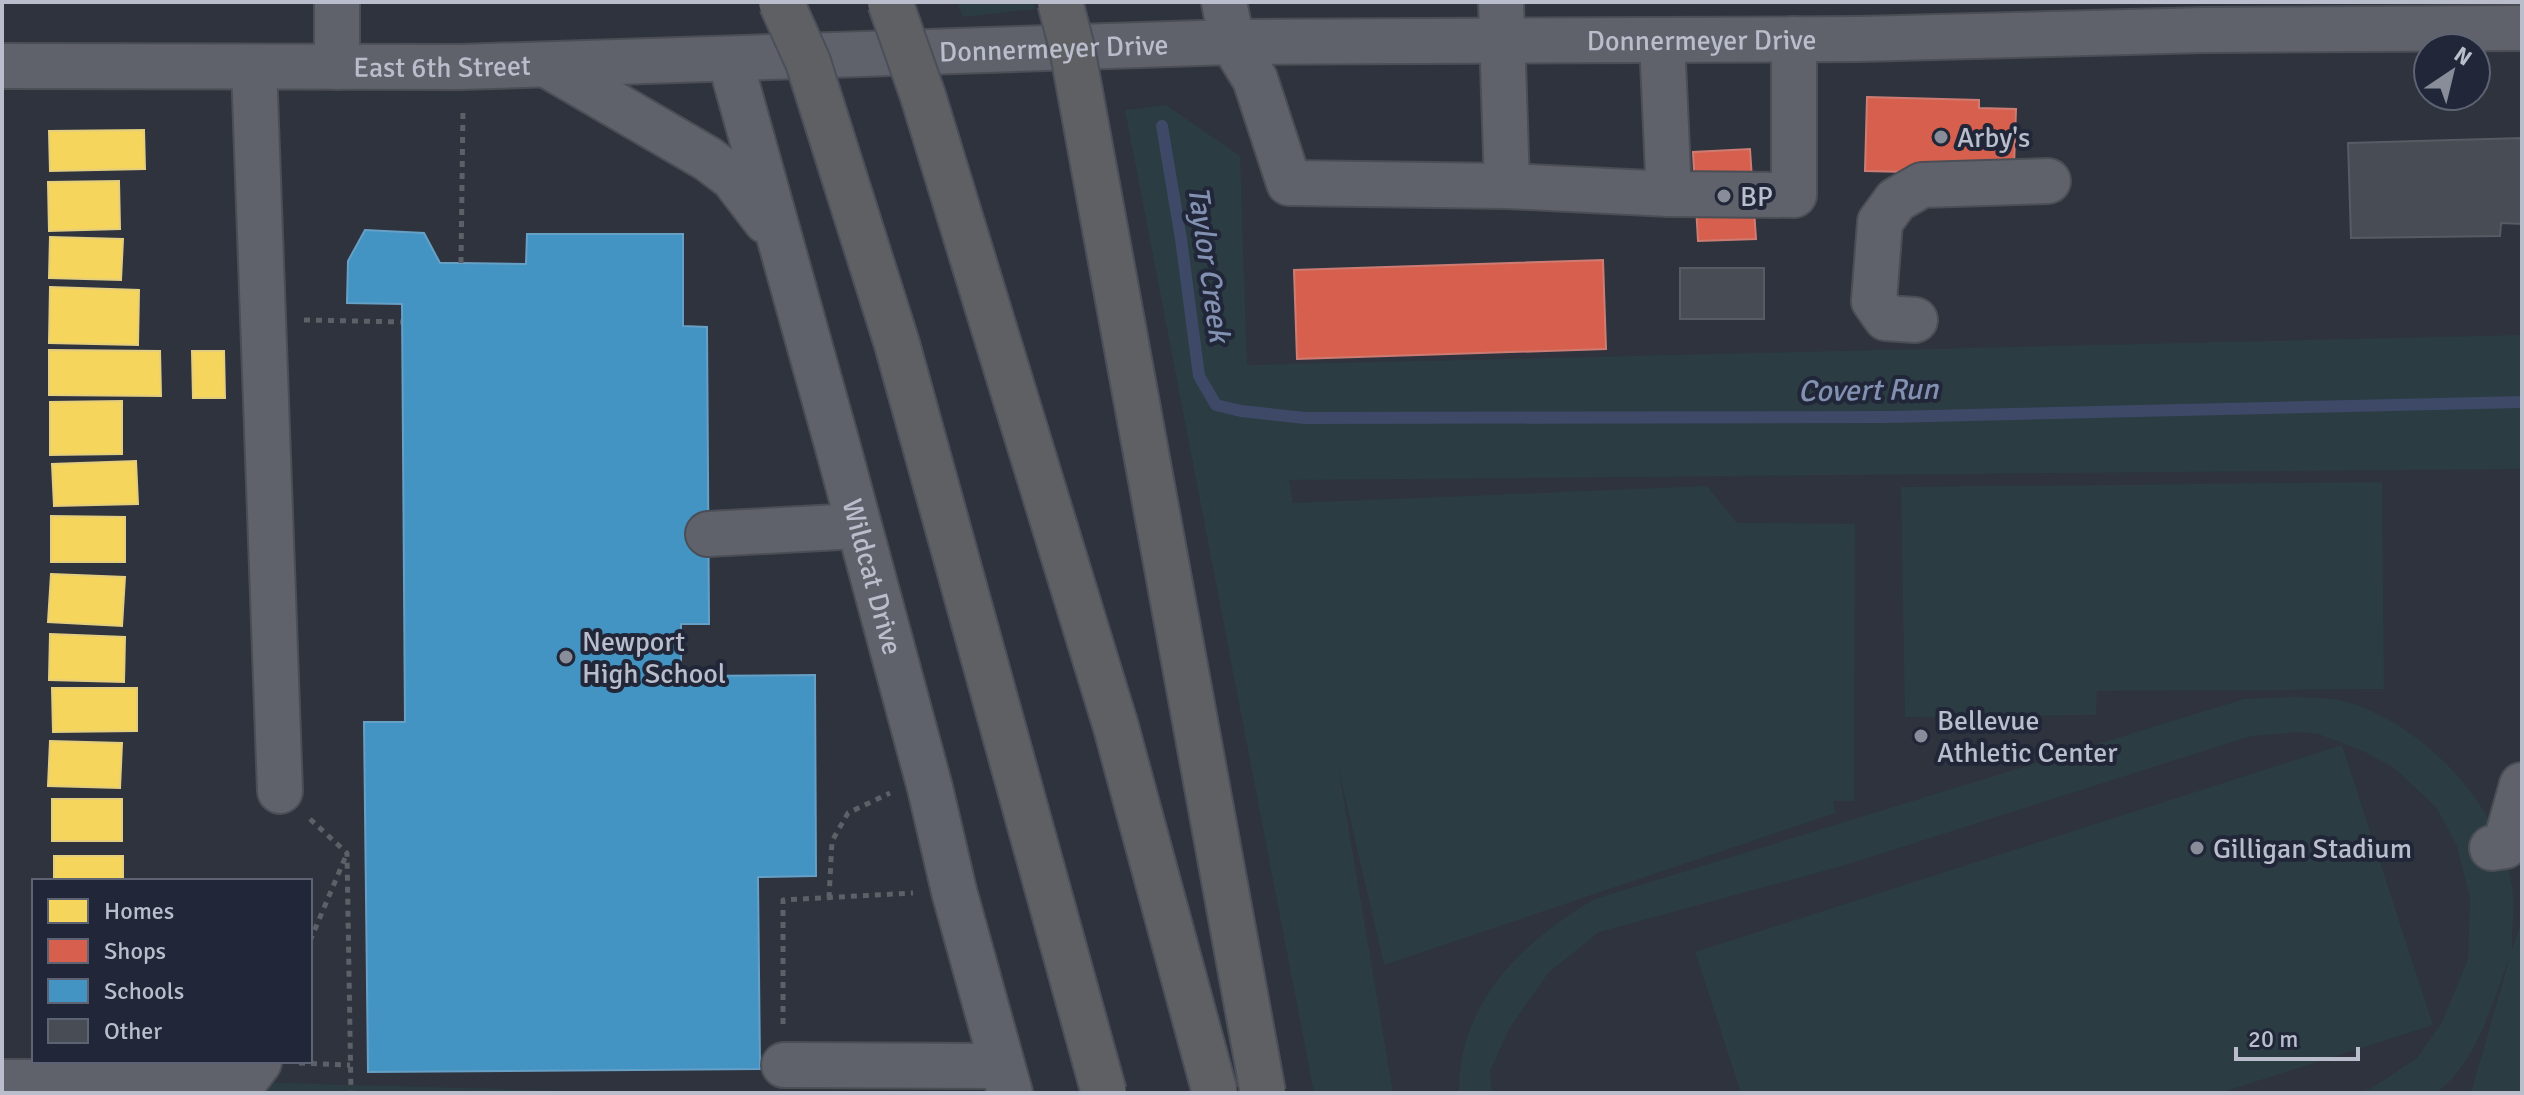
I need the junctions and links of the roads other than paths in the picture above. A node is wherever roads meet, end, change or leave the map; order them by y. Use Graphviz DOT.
graph roads {
  1 [pos="337,2"];
  2 [pos="781,2"];
  3 [pos="890,2"];
  4 [pos="1060,2"];
  5 [pos="2205,16"];
  6 [pos="1858,20"];
  7 [pos="1502,21"];
  8 [pos="1228,22"];
  9 [pos="2522,28"];
  10 [pos="1794,39"];
  11 [pos="1662,40"];
  12 [pos="883,55"];
  13 [pos="730,60"];
  14 [pos="547,65"];
  15 [pos="2,66"];
  16 [pos="254,67"];
  17 [pos="337,67"];
  18 [pos="2048,181"];
  19 [pos="1507,186"];
  20 [pos="1669,194"];
  21 [pos="780,239"];
  22 [pos="1915,320"];
  23 [pos="858,526"];
  24 [pos="708,534"];
  25 [pos="2522,785"];
  26 [pos="280,791"];
  27 [pos="2492,848"];
  28 [pos="258,1063"];
  29 [pos="784,1065"];
  30 [pos="1006,1080"];
  31 [pos="2,1082"];
  32 [pos="1104,1093"];
  33 [pos="1215,1093"];
  34 [pos="1263,1093"];
  1 -- 17 [label="street"];
  2 -- 32 [label="highway, bridge"];
  3 -- 33 [label="highway, bridge"];
  4 -- 34 [label="highway, bridge"];
  5 -- 6 [label="street, Donnermeyer Drive"];
  5 -- 9 [label="street, Donnermeyer Drive"];
  6 -- 10 [label="street, Donnermeyer Drive"];
  7 -- 8 [label="street, Donnermeyer Drive"];
  7 -- 11 [label="street, Donnermeyer Drive"];
  7 -- 19 [label="street"];
  8 -- 12 [label="street, Donnermeyer Drive"];
  8 -- 19 [label="street"];
  10 -- 11 [label="street, Donnermeyer Drive"];
  10 -- 20 [label="street"];
  11 -- 20 [label="street"];
  12 -- 13 [label="street, East 6th Street"];
  13 -- 14 [label="street, East 6th Street"];
  13 -- 21 [label="street, Wildcat Drive"];
  14 -- 17 [label="street, East 6th Street"];
  14 -- 21 [label="street"];
  15 -- 16 [label="street, East 6th Street"];
  16 -- 17 [label="street, East 6th Street"];
  16 -- 26 [label="street"];
  18 -- 22 [label="street"];
  19 -- 20 [label="street"];
  21 -- 23 [label="street, Wildcat Drive"];
  23 -- 24 [label="street"];
  23 -- 30 [label="street, Wildcat Drive"];
  25 -- 27 [label="street"];
  28 -- 31 [label="street"];
  29 -- 30 [label="street"];
}
